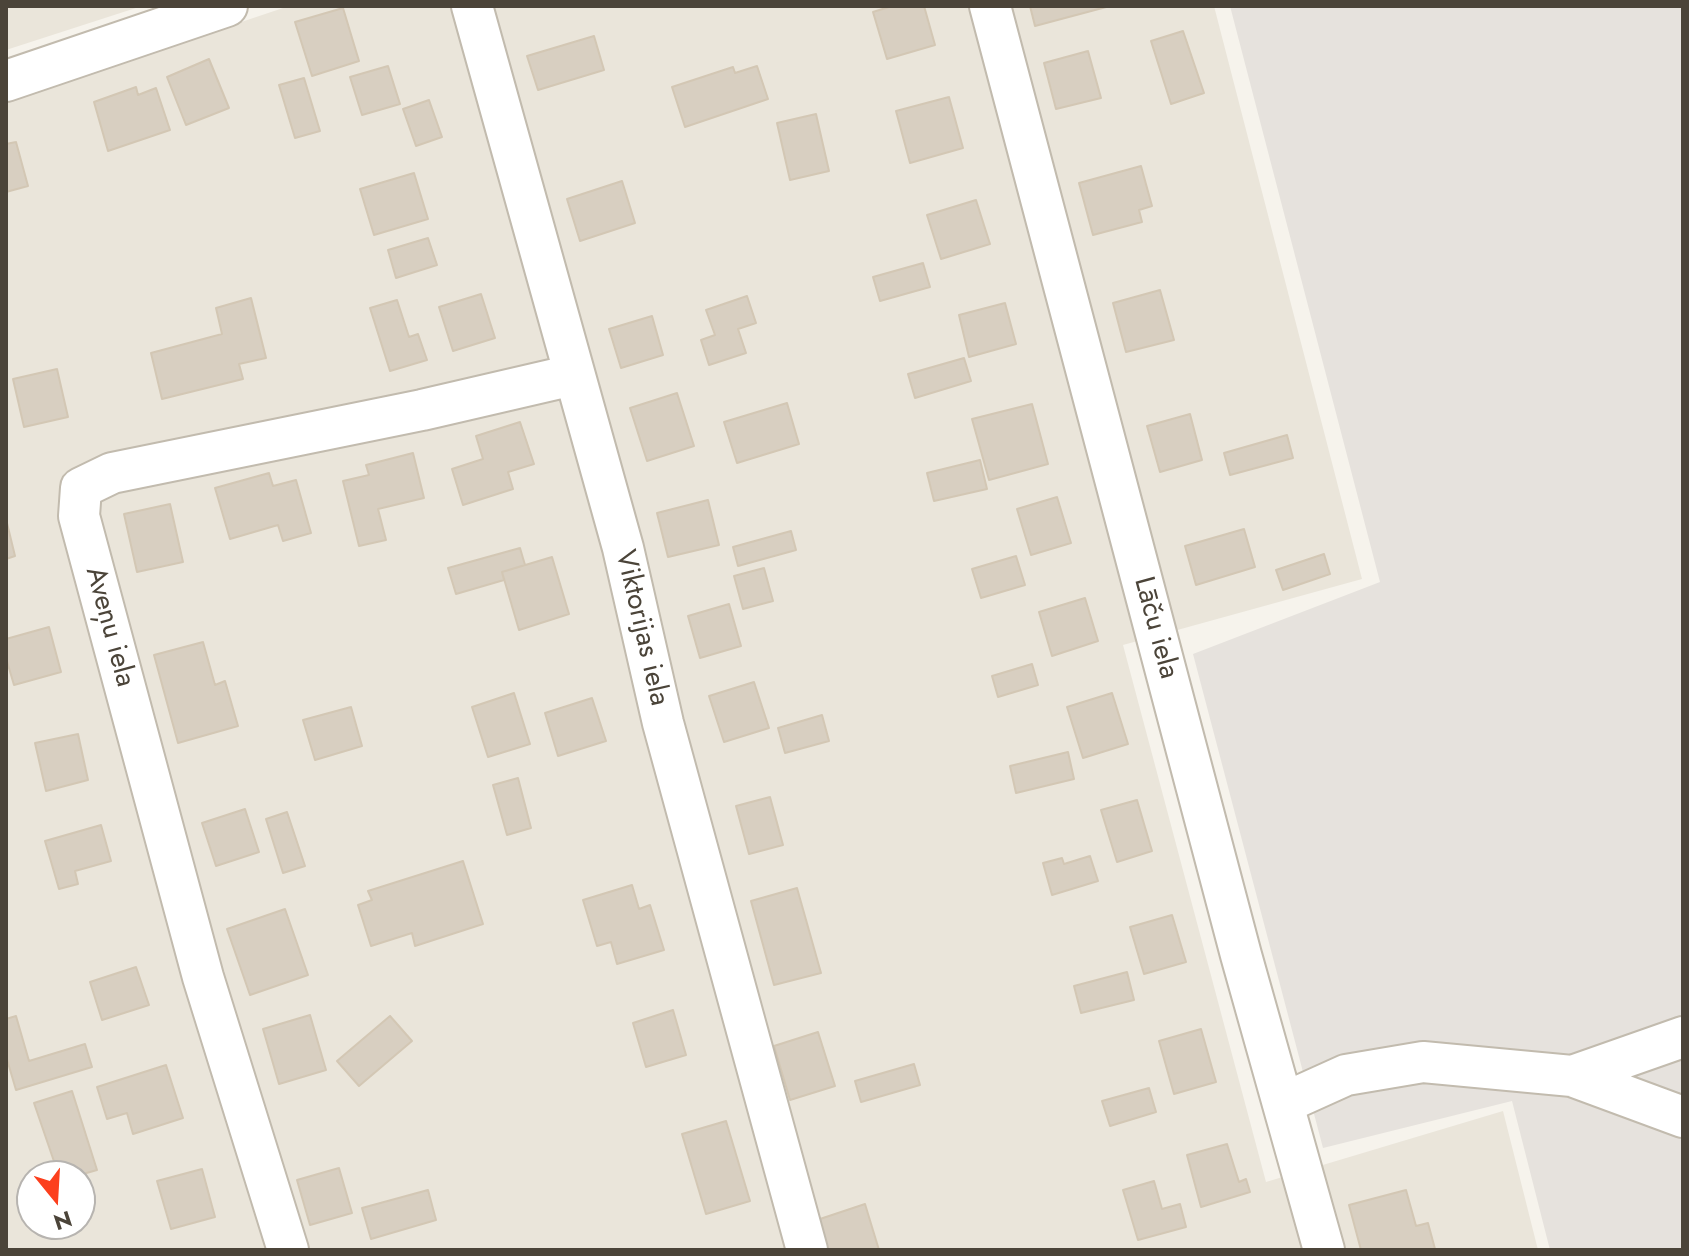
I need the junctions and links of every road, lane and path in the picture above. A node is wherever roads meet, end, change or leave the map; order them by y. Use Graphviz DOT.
graph roads {
  1 [pos="227,6"];
  2 [pos="472,6"];
  3 [pos="990,6"];
  4 [pos="6,81"];
  5 [pos="573,375"];
  6 [pos="1683,1037"];
  7 [pos="1572,1076"];
  8 [pos="1284,1103"];
  9 [pos="1683,1117"];
  10 [pos="288,1250"];
  11 [pos="807,1250"];
  12 [pos="1324,1250"];
  1 -- 4 [label="street"];
  2 -- 5 [label="street, Viktorijas iela"];
  3 -- 8 [label="street, Lāču iela"];
  5 -- 10 [label="street, Aveņu iela"];
  5 -- 11 [label="street, Viktorijas iela"];
  6 -- 7 [label="street"];
  7 -- 8 [label="street"];
  7 -- 9 [label="street"];
  8 -- 12 [label="street, Lāču iela"];
}
